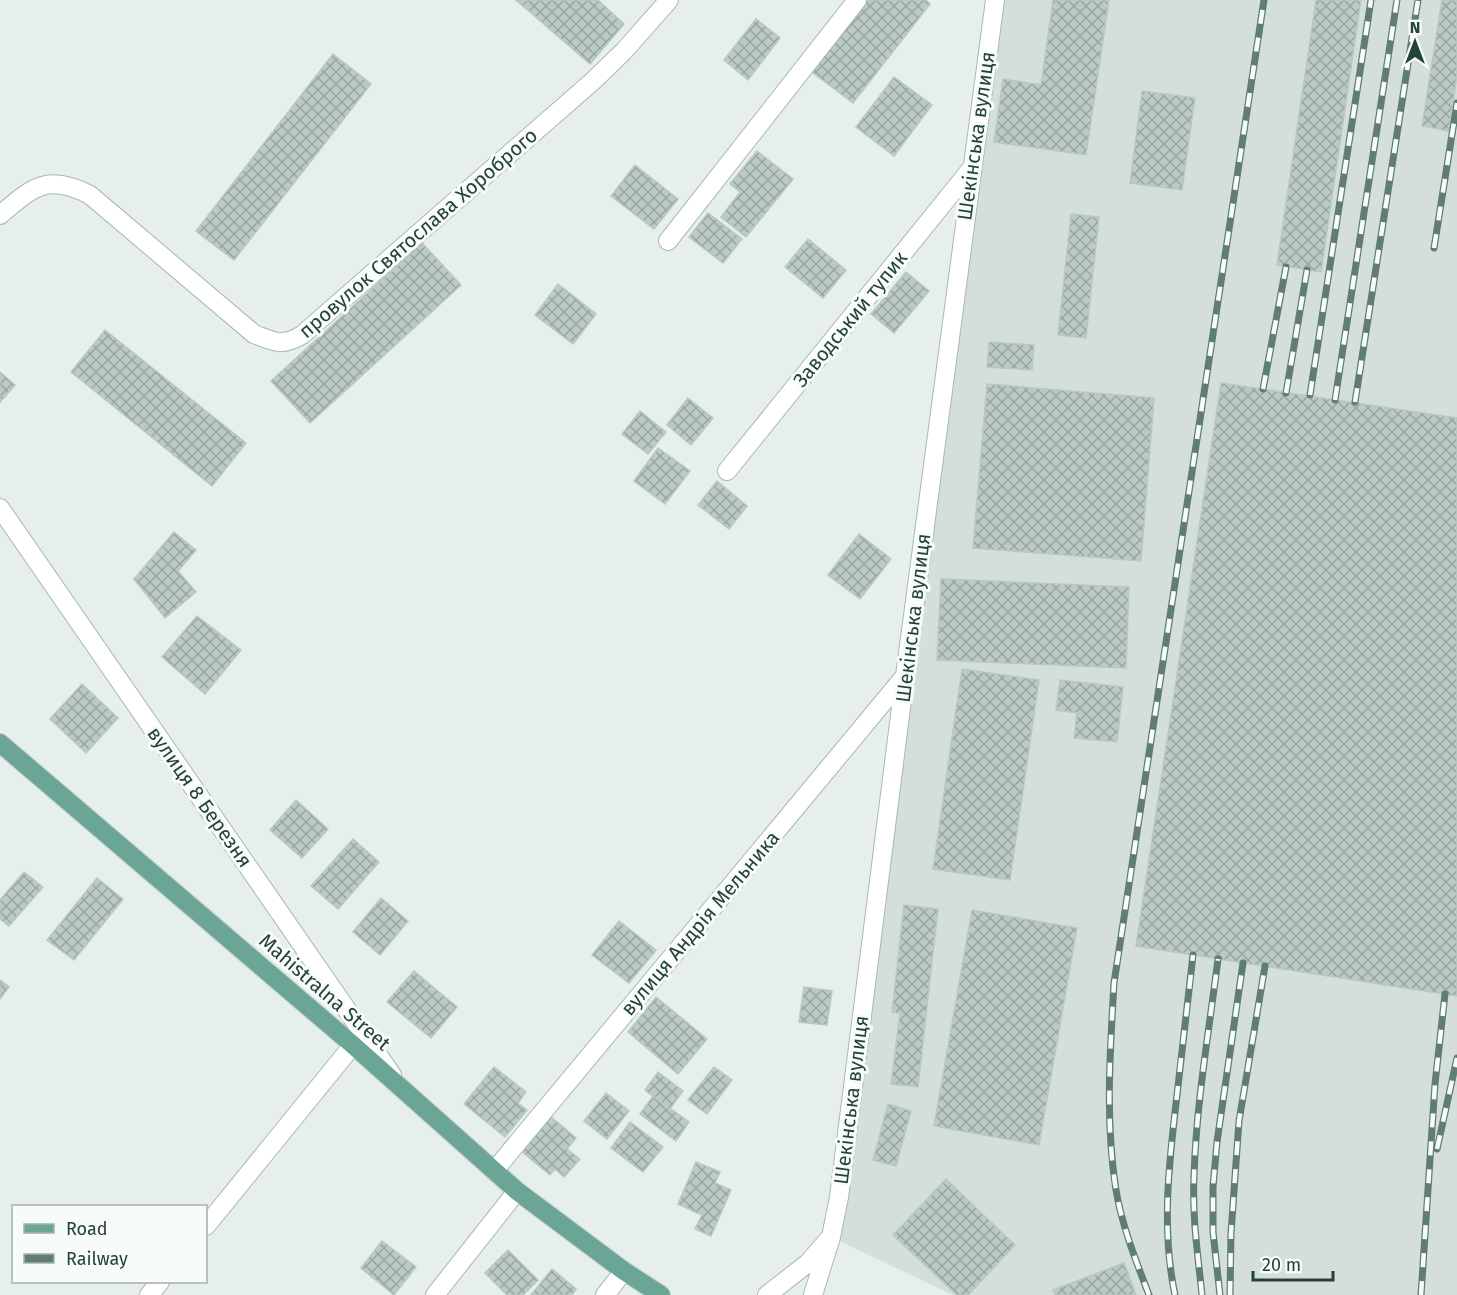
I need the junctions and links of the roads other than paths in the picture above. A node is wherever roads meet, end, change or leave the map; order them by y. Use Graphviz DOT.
graph roads {
  1 [pos="669,0"];
  2 [pos="857,0"];
  3 [pos="995,0"];
  4 [pos="972,167"];
  5 [pos="0,215"];
  6 [pos="668,241"];
  7 [pos="727,471"];
  8 [pos="0,508"];
  9 [pos="905,676"];
  10 [pos="0,743"];
  11 [pos="353,1045"];
  12 [pos="400,1087"];
  13 [pos="494,1171"];
  14 [pos="517,1191"];
  15 [pos="207,1225"];
  16 [pos="831,1237"];
  17 [pos="624,1271"];
  18 [pos="158,1283"];
  19 [pos="149,1295"];
  20 [pos="435,1295"];
  21 [pos="605,1295"];
  22 [pos="640,1295"];
  23 [pos="661,1295"];
  24 [pos="767,1295"];
  25 [pos="813,1295"];
  1 -- 5 [label="street, провулок Святослава Хороброго"];
  2 -- 6 [label="street"];
  3 -- 4 [label="street, Шекінська вулиця"];
  4 -- 7 [label="street, Заводський тупик"];
  4 -- 9 [label="street, Шекінська вулиця"];
  8 -- 12 [label="street, вулиця 8 Березня"];
  9 -- 13 [label="street, вулиця Андрія Мельника"];
  9 -- 16 [label="street, Шекінська вулиця"];
  10 -- 11 [label="main road, Mahistralna Street"];
  11 -- 12 [label="main road, Mahistralna Street"];
  11 -- 15 [label="street"];
  12 -- 13 [label="main road, Mahistralna Street"];
  13 -- 14 [label="main road, Mahistralna Street"];
  14 -- 17 [label="main road, Mahistralna Street"];
  14 -- 20 [label="street"];
  16 -- 24 [label="street"];
  16 -- 25 [label="street, Шекінська вулиця"];
  17 -- 21 [label="street"];
  17 -- 22 [label="main road, Mahistralna Street"];
  17 -- 23 [label="main road, Mahistralna Street"];
  18 -- 19 [label="street"];
}
